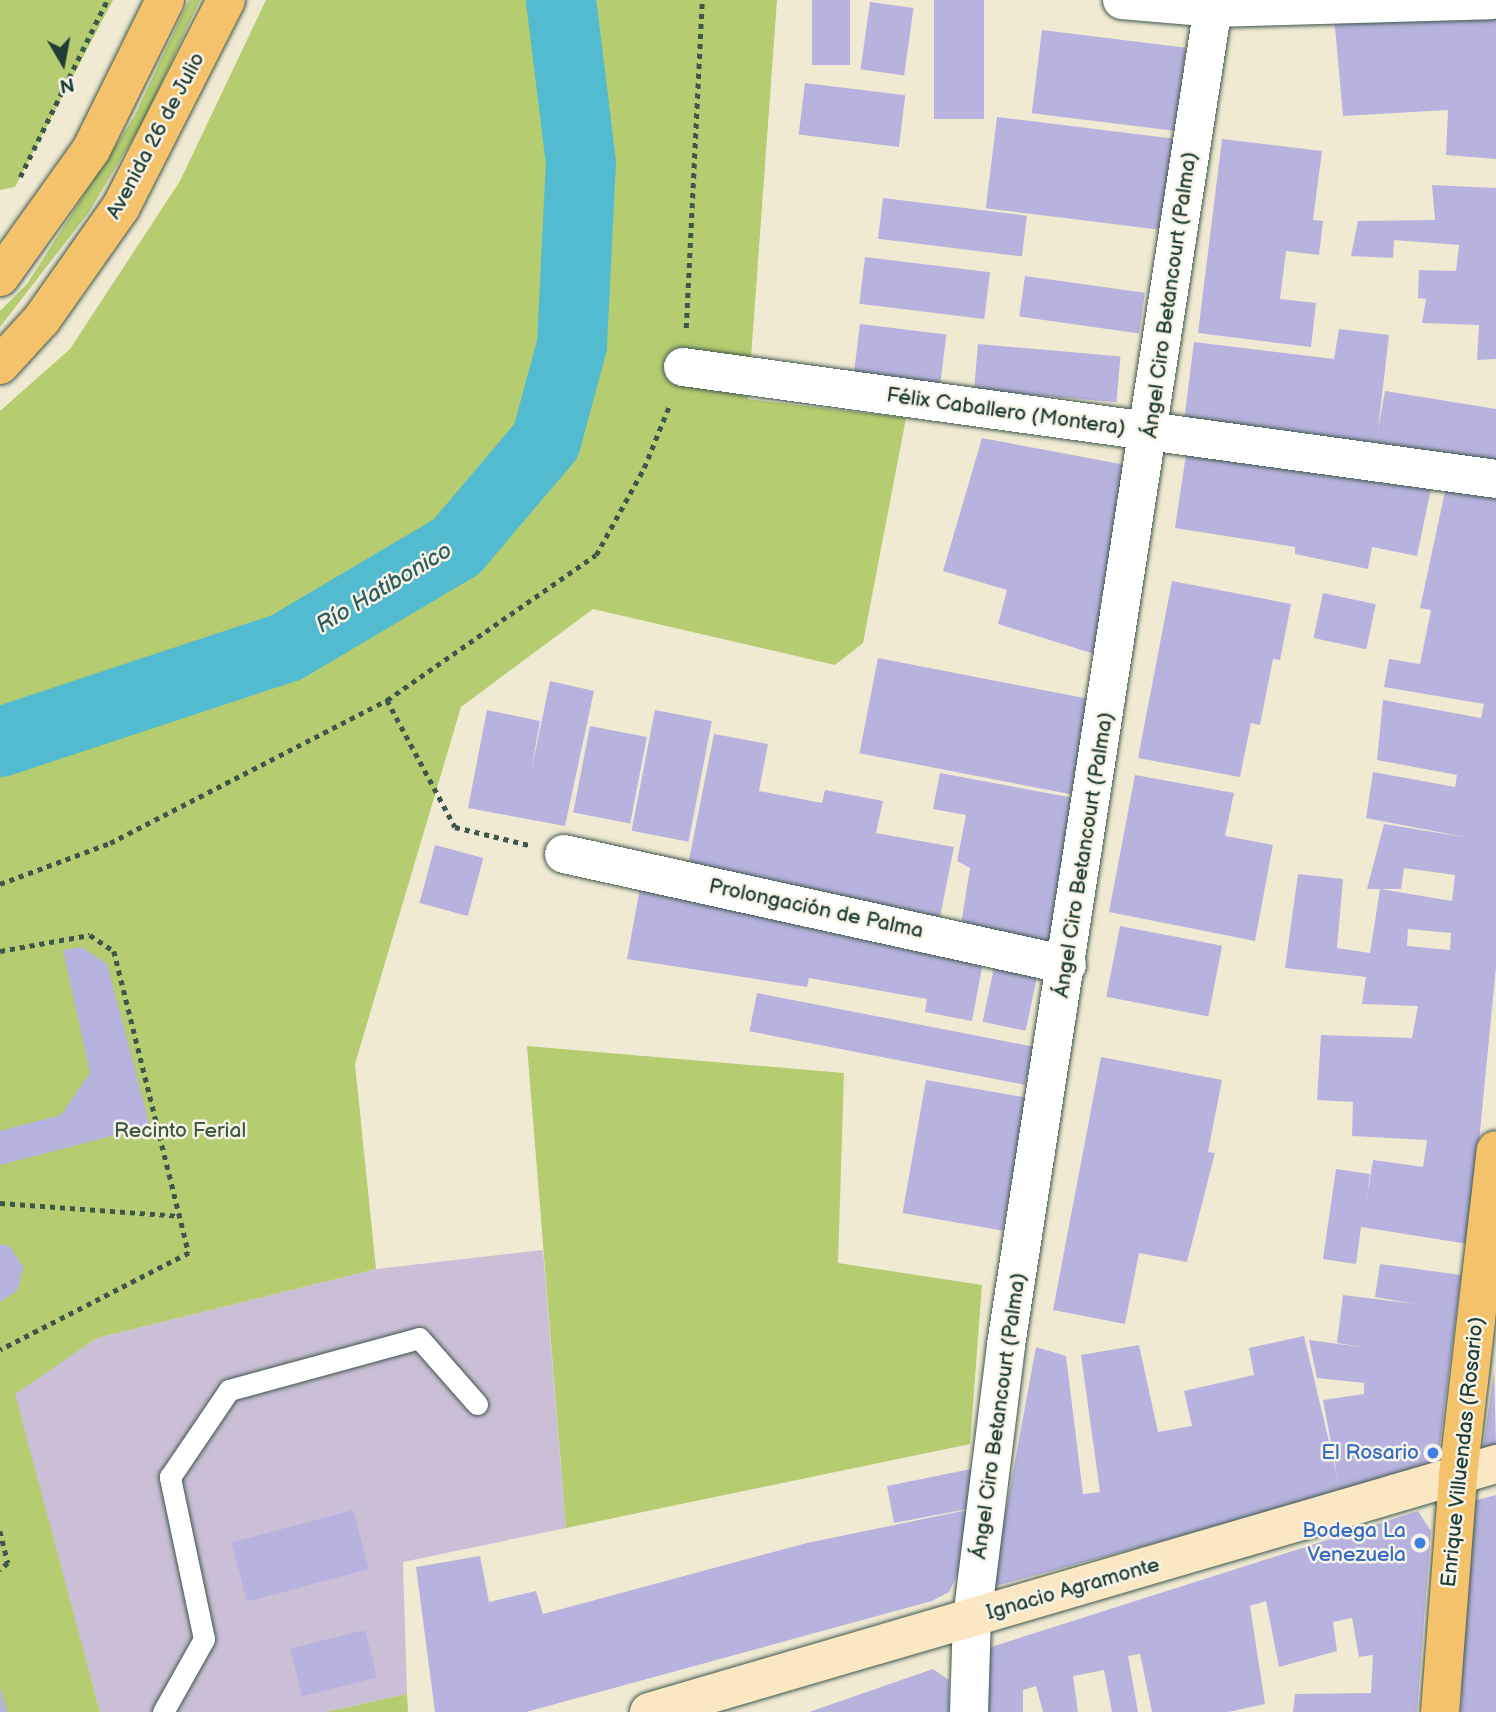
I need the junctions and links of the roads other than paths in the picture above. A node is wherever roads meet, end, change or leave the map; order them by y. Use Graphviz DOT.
graph roads {
  1 [pos="165,0"];
  2 [pos="226,0"];
  3 [pos="1122,0"];
  4 [pos="1491,0"];
  5 [pos="1213,4"];
  6 [pos="0,277"];
  7 [pos="0,365"];
  8 [pos="683,367"];
  9 [pos="1150,432"];
  10 [pos="1496,479"];
  11 [pos="564,853"];
  12 [pos="1067,965"];
  13 [pos="1496,1150"];
  14 [pos="477,1404"];
  15 [pos="1496,1464"];
  16 [pos="1458,1476"];
  17 [pos="972,1619"];
  18 [pos="163,1712"];
  19 [pos="649,1712"];
  20 [pos="969,1712"];
  21 [pos="1440,1712"];
  1 -- 6 [label="main road"];
  2 -- 7 [label="main road, Avenida 26 de Julio"];
  3 -- 5 [label="street"];
  4 -- 5 [label="street"];
  5 -- 9 [label="street, Ángel Ciro Betancourt (Palma)"];
  8 -- 9 [label="street, Félix Caballero (Montera)"];
  9 -- 10 [label="street, Félix Caballero (Montera)"];
  9 -- 12 [label="street, Ángel Ciro Betancourt (Palma)"];
  11 -- 12 [label="street, Prolongación de Palma"];
  12 -- 17 [label="street, Ángel Ciro Betancourt (Palma)"];
  13 -- 16 [label="main road, Enrique Villuendas (Rosario)"];
  14 -- 18 [label="lane"];
  15 -- 16 [label="main road, Ignacio Agramonte"];
  16 -- 17 [label="main road, Ignacio Agramonte"];
  16 -- 21 [label="main road, Enrique Villuendas (Rosario)"];
  17 -- 19 [label="main road, Ignacio Agramonte"];
  17 -- 20 [label="street, Ángel Ciro Betancourt (Palma)"];
}
